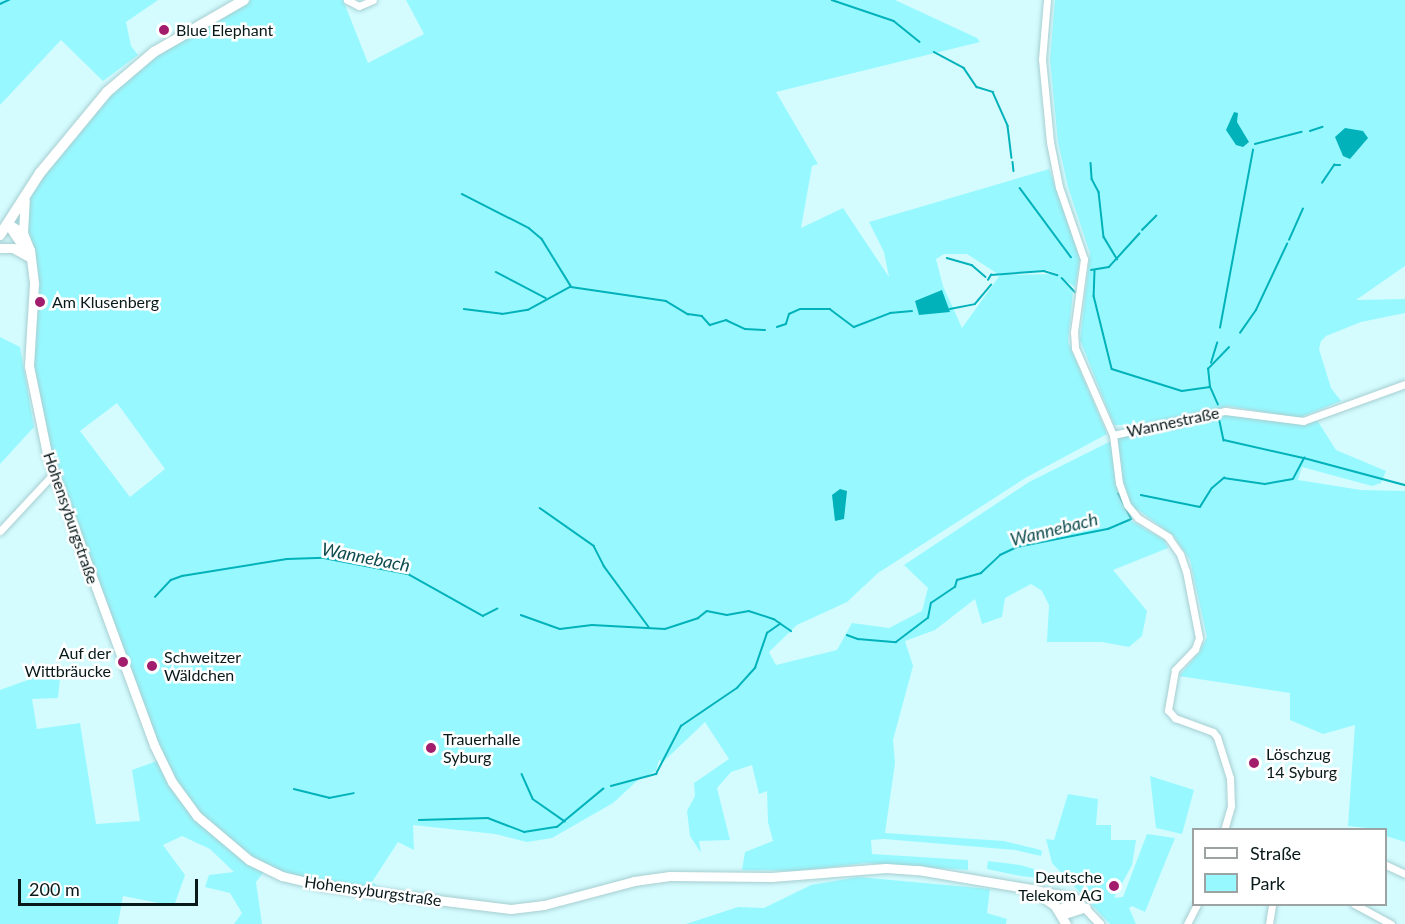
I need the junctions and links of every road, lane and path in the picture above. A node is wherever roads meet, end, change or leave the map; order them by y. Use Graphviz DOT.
graph roads {
  1 [pos="244,0"];
  2 [pos="346,0"];
  3 [pos="373,0"];
  4 [pos="1047,0"];
  5 [pos="30,188"];
  6 [pos="7,224"];
  7 [pos="23,233"];
  8 [pos="0,235"];
  9 [pos="0,248"];
  10 [pos="31,258"];
  11 [pos="1405,384"];
  12 [pos="1113,435"];
  13 [pos="54,473"];
  14 [pos="0,531"];
  15 [pos="1225,828"];
  16 [pos="1387,865"];
  17 [pos="1405,874"];
  18 [pos="1031,889"];
  19 [pos="1085,906"];
  20 [pos="1196,906"];
  21 [pos="1272,906"];
  22 [pos="1358,906"];
  23 [pos="1062,916"];
  24 [pos="1100,924"];
  25 [pos="1187,924"];
  26 [pos="1269,924"];
  27 [pos="1391,924"];
  1 -- 5 [label="main road"];
  2 -- 3 [label="street"];
  4 -- 12 [label="street"];
  5 -- 6 [label="main road"];
  5 -- 7 [label="main road"];
  6 -- 7 [label="main road"];
  6 -- 8 [label="main road"];
  6 -- 10 [label="main road, Hohensyburgstraße"];
  7 -- 10 [label="main road, Hohensyburgstraße"];
  9 -- 10 [label="main road"];
  10 -- 13 [label="main road, Hohensyburgstraße"];
  11 -- 12 [label="street, Wannestraße"];
  12 -- 15 [label="street"];
  13 -- 14 [label="street"];
  13 -- 18 [label="main road, Hohensyburgstraße"];
  16 -- 17 [label="street"];
  18 -- 19 [label="street"];
  18 -- 23 [label="main road, Hohensyburgstraße"];
  19 -- 23 [label="street"];
  19 -- 24 [label="street"];
  20 -- 25 [label="street"];
  21 -- 26 [label="street"];
  22 -- 27 [label="street"];
}
